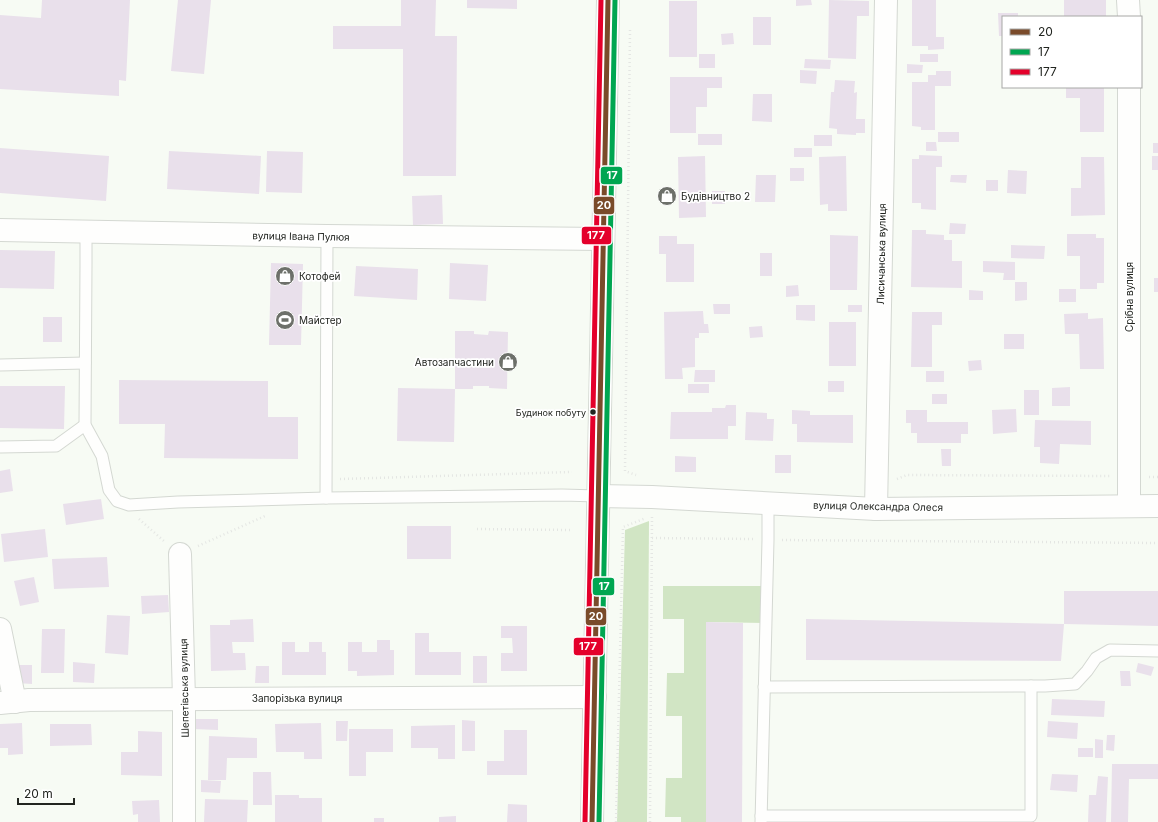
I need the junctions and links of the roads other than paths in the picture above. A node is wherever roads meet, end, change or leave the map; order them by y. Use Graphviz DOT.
graph roads {
  1 [pos="608,0"];
  2 [pos="886,0"];
  3 [pos="1128,0"];
  4 [pos="1128,16"];
  5 [pos="1129,88"];
  6 [pos="0,230"];
  7 [pos="86,232"];
  8 [pos="327,236"];
  9 [pos="603,239"];
  10 [pos="85,363"];
  11 [pos="0,365"];
  12 [pos="85,425"];
  13 [pos="0,447"];
  14 [pos="598,496"];
  15 [pos="326,498"];
  16 [pos="876,498"];
  17 [pos="768,503"];
  18 [pos="1129,506"];
  19 [pos="1158,506"];
  20 [pos="180,554"];
  21 [pos="0,630"];
  22 [pos="1158,651"];
  23 [pos="1031,686"];
  24 [pos="764,687"];
  25 [pos="595,697"];
  26 [pos="184,699"];
  27 [pos="8,702"];
  28 [pos="761,819"];
  29 [pos="184,822"];
  30 [pos="592,822"];
  1 -- 9 [label="street"];
  2 -- 16 [label="street, Лисичанська вулиця"];
  3 -- 4 [label="street"];
  5 -- 18 [label="street, Срібна вулиця"];
  6 -- 7 [label="street, вулиця Івана Пулюя"];
  7 -- 8 [label="street, вулиця Івана Пулюя"];
  7 -- 10 [label="lane"];
  8 -- 9 [label="street, вулиця Івана Пулюя"];
  8 -- 15 [label="lane"];
  9 -- 14 [label="street"];
  10 -- 11 [label="lane"];
  10 -- 12 [label="lane"];
  12 -- 13 [label="lane"];
  12 -- 15 [label="lane"];
  14 -- 15 [label="lane"];
  14 -- 17 [label="street, вулиця Олександра Олеся"];
  14 -- 25 [label="street"];
  16 -- 17 [label="street, вулиця Олександра Олеся"];
  16 -- 18 [label="street, вулиця Олександра Олеся"];
  17 -- 24 [label="lane"];
  18 -- 19 [label="street, вулиця Олександра Олеся"];
  20 -- 26 [label="street, Шепетівська вулиця"];
  21 -- 27 [label="street"];
  22 -- 23 [label="lane"];
  23 -- 24 [label="lane"];
  23 -- 28 [label="lane"];
  24 -- 28 [label="lane"];
  25 -- 26 [label="street, Запорізька вулиця"];
  25 -- 30 [label="street"];
  26 -- 27 [label="street, Запорізька вулиця"];
  26 -- 29 [label="street, Шепетівська вулиця"];
}
